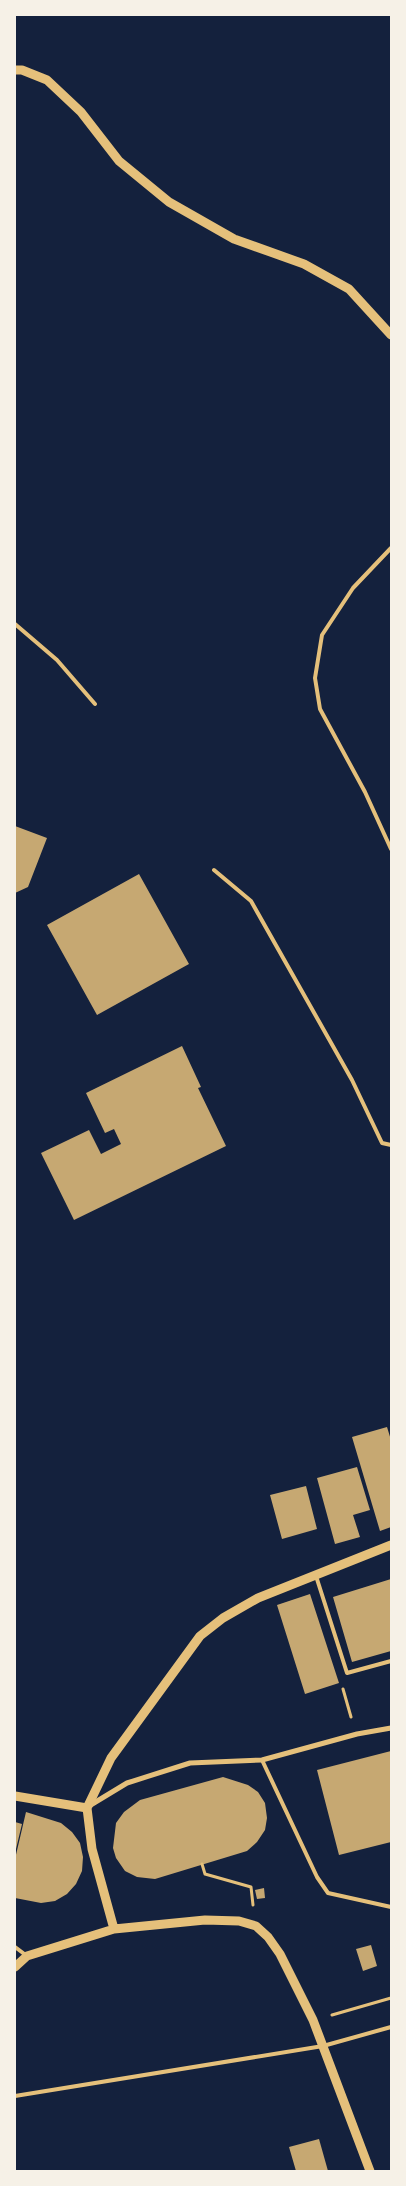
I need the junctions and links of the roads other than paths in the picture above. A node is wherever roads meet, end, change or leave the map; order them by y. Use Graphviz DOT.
graph roads {
  1 [pos="15,70"];
  2 [pos="391,335"];
  3 [pos="391,548"];
  4 [pos="15,624"];
  5 [pos="94,704"];
  6 [pos="391,849"];
  7 [pos="214,870"];
  8 [pos="391,1146"];
  9 [pos="391,1545"];
  10 [pos="316,1574"];
  11 [pos="391,1661"];
  12 [pos="391,1728"];
  13 [pos="262,1760"];
  14 [pos="15,1796"];
  15 [pos="87,1808"];
  16 [pos="391,1907"];
  17 [pos="114,1929"];
  18 [pos="15,1948"];
  19 [pos="27,1956"];
  20 [pos="15,1967"];
  21 [pos="391,2027"];
  22 [pos="322,2046"];
  23 [pos="15,2096"];
  24 [pos="370,2171"];
  1 -- 2 [label="street"];
  3 -- 6 [label="lane"];
  4 -- 5 [label="lane"];
  7 -- 8 [label="lane"];
  9 -- 10 [label="street"];
  10 -- 11 [label="lane"];
  10 -- 15 [label="street"];
  12 -- 13 [label="street"];
  13 -- 15 [label="street"];
  13 -- 16 [label="lane"];
  14 -- 15 [label="street"];
  15 -- 17 [label="street"];
  17 -- 19 [label="street"];
  17 -- 22 [label="street"];
  18 -- 19 [label="lane"];
  19 -- 20 [label="street"];
  21 -- 22 [label="lane"];
  22 -- 23 [label="lane"];
  22 -- 24 [label="street"];
}
